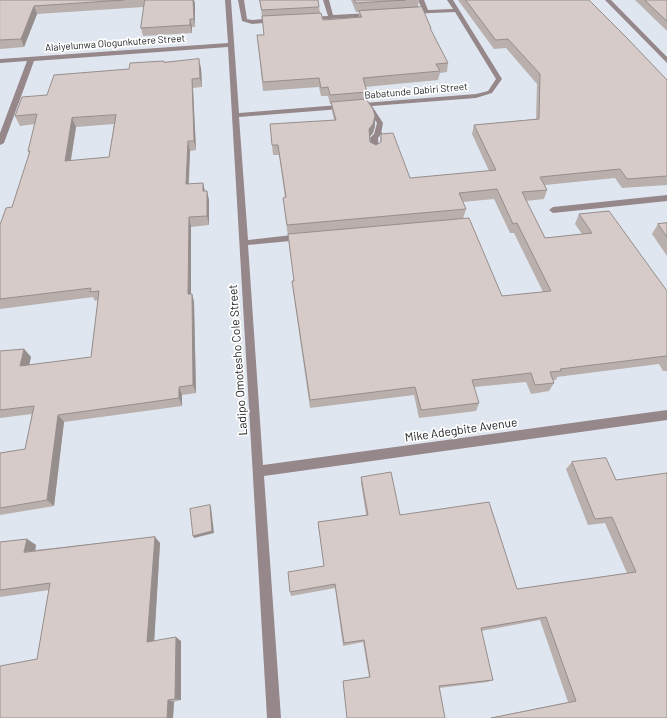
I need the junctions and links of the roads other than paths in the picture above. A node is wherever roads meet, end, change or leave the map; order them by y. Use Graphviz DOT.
graph roads {
  1 [pos="228,0"];
  2 [pos="241,0"];
  3 [pos="326,0"];
  4 [pos="421,0"];
  5 [pos="450,0"];
  6 [pos="608,0"];
  7 [pos="456,10"];
  8 [pos="426,12"];
  9 [pos="402,13"];
  10 [pos="379,14"];
  11 [pos="331,17"];
  12 [pos="299,19"];
  13 [pos="283,20"];
  14 [pos="230,45"];
  15 [pos="31,59"];
  16 [pos="0,61"];
  17 [pos="667,61"];
  18 [pos="368,105"];
  19 [pos="235,115"];
  20 [pos="0,143"];
  21 [pos="375,151"];
  22 [pos="667,198"];
  23 [pos="553,210"];
  24 [pos="313,236"];
  25 [pos="243,242"];
  26 [pos="667,415"];
  27 [pos="258,470"];
  28 [pos="274,718"];
  1 -- 14 [label="street, Ladipo Omotesho Cole Street"];
  2 -- 13 [label="street"];
  3 -- 11 [label="street"];
  4 -- 8 [label="street"];
  5 -- 7 [label="street, Babatunde Dabiri Street"];
  6 -- 17 [label="street"];
  7 -- 8 [label="street"];
  7 -- 18 [label="street, Babatunde Dabiri Street"];
  8 -- 9 [label="street"];
  10 -- 11 [label="street"];
  11 -- 12 [label="street"];
  14 -- 15 [label="street, Alaiyelunwa Ologunkutere Street"];
  14 -- 19 [label="street, Ladipo Omotesho Cole Street"];
  15 -- 16 [label="street, Alaiyelunwa Ologunkutere Street"];
  15 -- 20 [label="street"];
  18 -- 19 [label="street, Babatunde Dabiri Street"];
  18 -- 21 [label="street"];
  19 -- 25 [label="street, Ladipo Omotesho Cole Street"];
  22 -- 23 [label="street"];
  24 -- 25 [label="street"];
  25 -- 27 [label="street, Ladipo Omotesho Cole Street"];
  26 -- 27 [label="street, Mike Adegbite Avenue"];
  27 -- 28 [label="street, Ladipo Omotesho Cole Street"];
}
